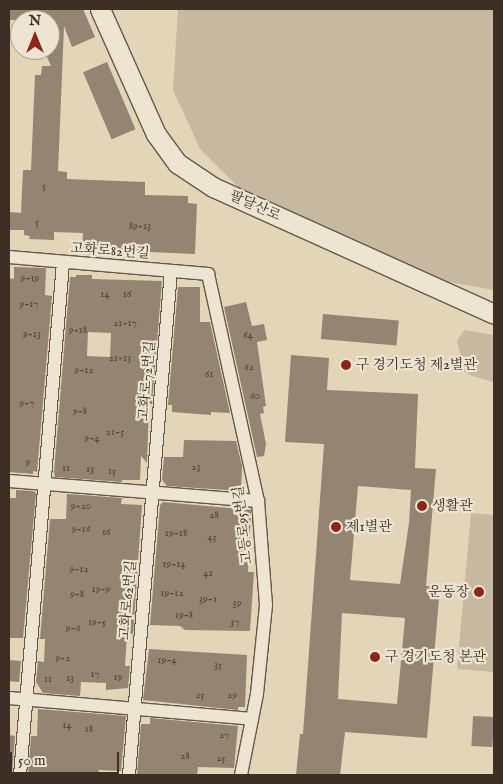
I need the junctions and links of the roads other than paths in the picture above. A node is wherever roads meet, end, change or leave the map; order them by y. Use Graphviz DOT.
graph roads {
  1 [pos="100,9"];
  2 [pos="9,257"];
  3 [pos="63,263"];
  4 [pos="171,271"];
  5 [pos="208,274"];
  6 [pos="494,314"];
  7 [pos="9,481"];
  8 [pos="44,485"];
  9 [pos="152,494"];
  10 [pos="258,501"];
  11 [pos="9,698"];
  12 [pos="27,699"];
  13 [pos="134,709"];
  14 [pos="252,719"];
  15 [pos="20,775"];
  16 [pos="129,775"];
  17 [pos="241,775"];
  1 -- 6 [label="street, 팔달산로"];
  2 -- 3 [label="street, 고화로82번길"];
  3 -- 4 [label="street, 고화로82번길"];
  3 -- 8 [label="street"];
  4 -- 5 [label="street, 고화로82번길"];
  4 -- 9 [label="street, 고화로72번길"];
  5 -- 10 [label="street, 고등로95번길"];
  7 -- 8 [label="street"];
  8 -- 9 [label="street"];
  8 -- 12 [label="street"];
  9 -- 10 [label="street"];
  9 -- 13 [label="street, 고화로62번길"];
  10 -- 14 [label="street, 고등로95번길"];
  11 -- 12 [label="street"];
  12 -- 13 [label="street"];
  12 -- 15 [label="street"];
  13 -- 14 [label="street"];
  13 -- 16 [label="street, 고화로62번길"];
  14 -- 17 [label="street, 고등로95번길"];
}
